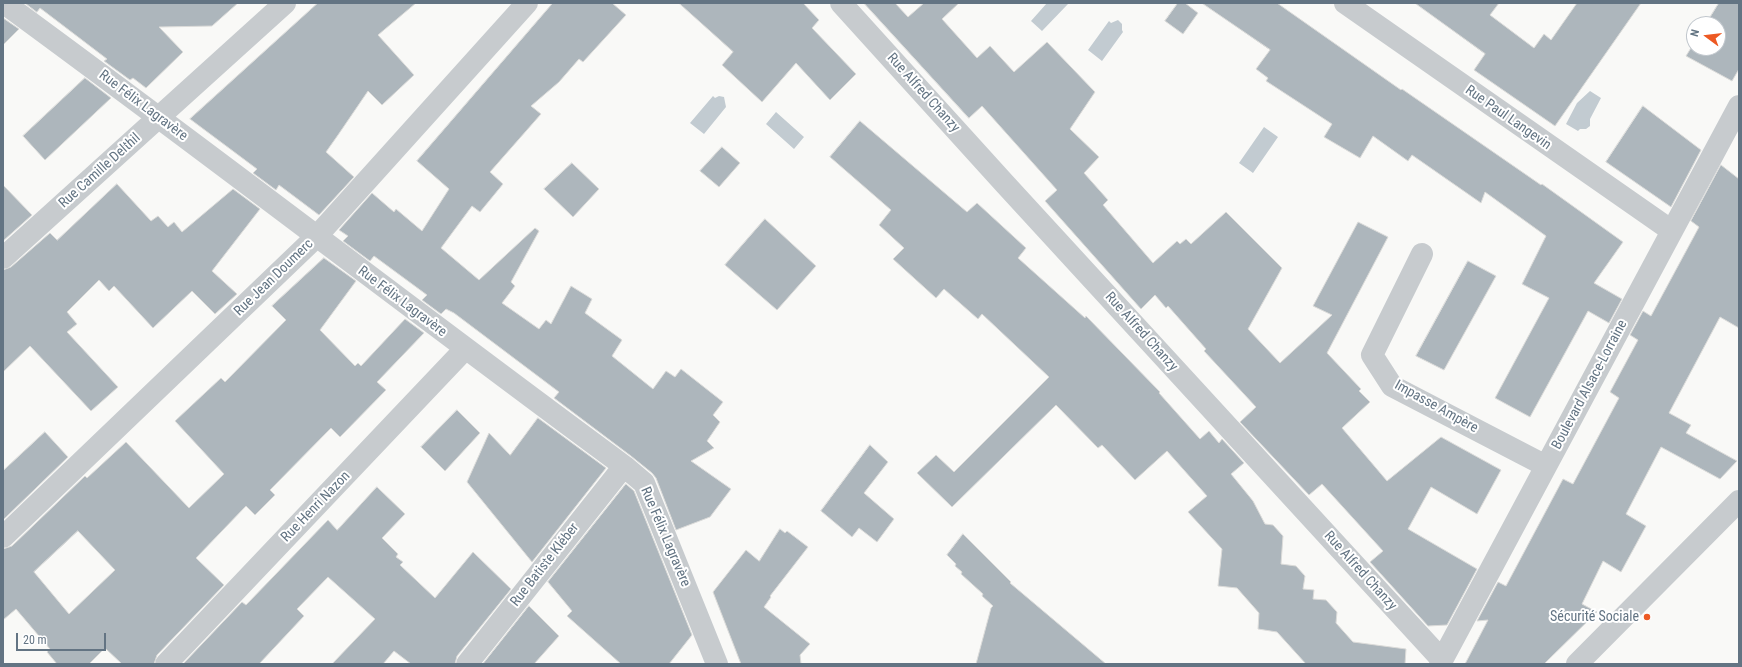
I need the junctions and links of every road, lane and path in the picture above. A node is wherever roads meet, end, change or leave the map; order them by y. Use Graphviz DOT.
graph roads {
  1 [pos="4,3"];
  2 [pos="285,3"];
  3 [pos="527,3"];
  4 [pos="842,3"];
  5 [pos="1344,3"];
  6 [pos="1739,106"];
  7 [pos="159,117"];
  8 [pos="1672,231"];
  9 [pos="316,237"];
  10 [pos="1422,254"];
  11 [pos="3,258"];
  12 [pos="465,349"];
  13 [pos="624,466"];
  14 [pos="1546,466"];
  15 [pos="1739,501"];
  16 [pos="3,537"];
  17 [pos="1441,662"];
  18 [pos="166,664"];
  19 [pos="467,664"];
  20 [pos="717,664"];
  21 [pos="1577,664"];
  1 -- 7 [label="street, Rue Félix Lagravère"];
  2 -- 7 [label="street, Rue Camille Delthil"];
  3 -- 9 [label="street, Rue Jean Doumerc"];
  4 -- 17 [label="street, Rue Alfred Chanzy"];
  5 -- 8 [label="street, Rue Paul Langevin"];
  6 -- 8 [label="street, Boulevard Alsace-Lorraine"];
  7 -- 9 [label="street, Rue Félix Lagravère"];
  7 -- 11 [label="street, Rue Camille Delthil"];
  8 -- 14 [label="street, Boulevard Alsace-Lorraine"];
  9 -- 12 [label="street, Rue Félix Lagravère"];
  9 -- 16 [label="street, Rue Jean Doumerc"];
  10 -- 14 [label="street, Impasse Ampère"];
  12 -- 13 [label="street, Rue Félix Lagravère"];
  12 -- 18 [label="street, Rue Henri Nazon"];
  13 -- 19 [label="street, Rue Batiste Kléber"];
  13 -- 20 [label="street, Rue Félix Lagravère"];
  14 -- 17 [label="street, Boulevard Alsace-Lorraine"];
  15 -- 21 [label="street"];
}
